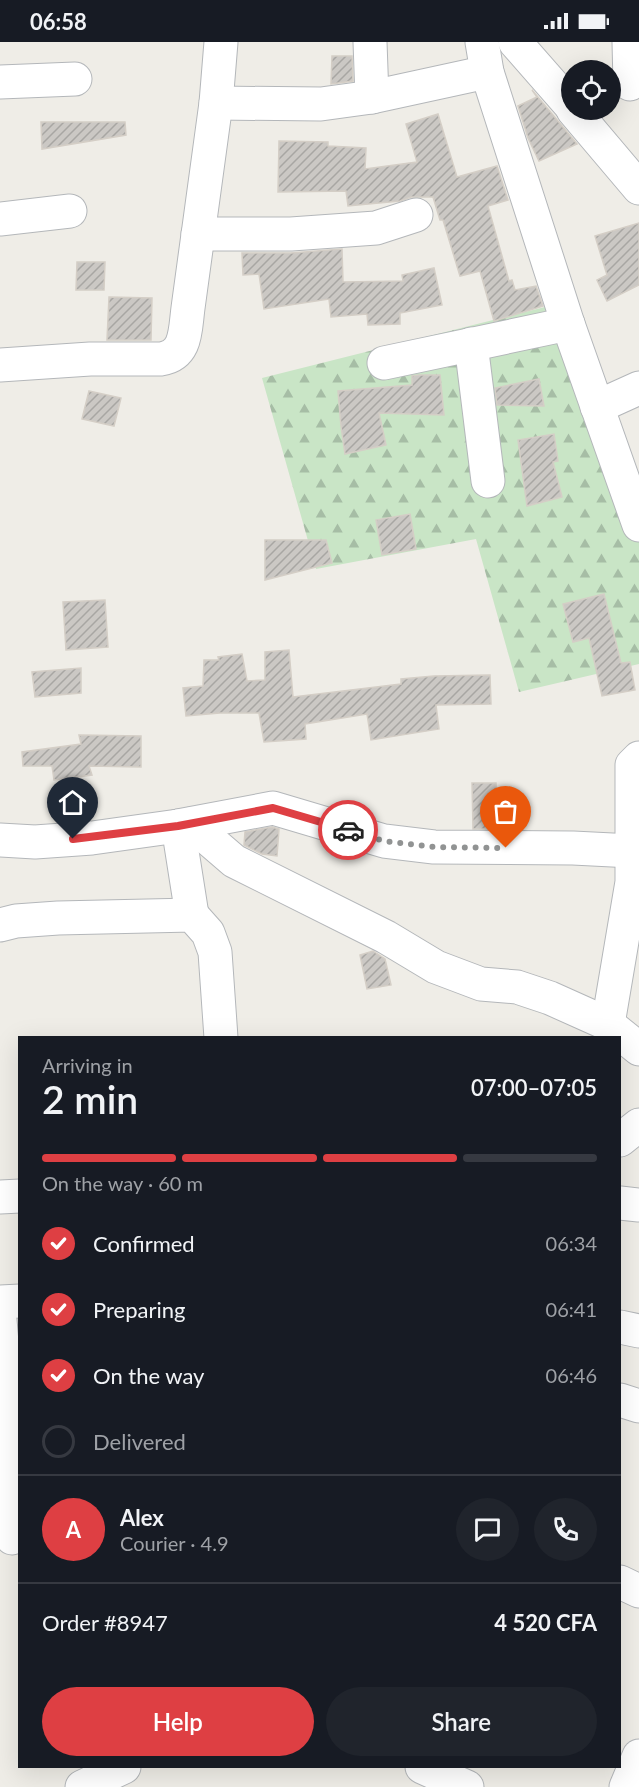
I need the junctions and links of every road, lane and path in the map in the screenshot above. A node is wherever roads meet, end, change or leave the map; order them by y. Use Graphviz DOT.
graph roads {
  1 [pos="221,42"];
  2 [pos="370,42"];
  3 [pos="515,42"];
  4 [pos="628,42"];
  5 [pos="484,57"];
  6 [pos="75,79"];
  7 [pos="0,82"];
  8 [pos="626,83"];
  9 [pos="561,91"];
  10 [pos="372,97"];
  11 [pos="216,103"];
  12 [pos="585,120"];
  13 [pos="639,188"];
  14 [pos="70,211"];
  15 [pos="416,215"];
  16 [pos="0,219"];
  17 [pos="198,234"];
  18 [pos="568,324"];
  19 [pos="471,345"];
  20 [pos="384,363"];
  21 [pos="0,365"];
  22 [pos="639,388"];
  23 [pos="597,407"];
  24 [pos="488,481"];
  25 [pos="639,525"];
  26 [pos="639,758"];
  27 [pos="185,825"];
  28 [pos="0,840"];
  29 [pos="632,851"];
  30 [pos="192,915"];
  31 [pos="0,925"];
  32 [pos="608,1024"];
  33 [pos="221,1036"];
  34 [pos="639,1049"];
  35 [pos="639,1125"];
  36 [pos="621,1139"];
  37 [pos="18,1196"];
  38 [pos="0,1197"];
  39 [pos="621,1203"];
  40 [pos="639,1205"];
  41 [pos="18,1301"];
  42 [pos="0,1302"];
  43 [pos="621,1327"];
  44 [pos="639,1331"];
  45 [pos="1,1333"];
  46 [pos="621,1400"];
  47 [pos="639,1406"];
  48 [pos="10,1537"];
  49 [pos="621,1582"];
  50 [pos="639,1590"];
  51 [pos="639,1756"];
  52 [pos="123,1768"];
  53 [pos="125,1768"];
  54 [pos="424,1768"];
  55 [pos="82,1787"];
  56 [pos="134,1787"];
  57 [pos="467,1787"];
  58 [pos="626,1787"];
  1 -- 11 [label="street"];
  2 -- 10 [label="street"];
  3 -- 9 [label="street"];
  4 -- 8 [label="street"];
  5 -- 10 [label="street"];
  5 -- 18 [label="street"];
  6 -- 7 [label="street"];
  10 -- 11 [label="street"];
  11 -- 17 [label="street"];
  12 -- 13 [label="street"];
  14 -- 16 [label="street"];
  15 -- 17 [label="street"];
  17 -- 21 [label="street"];
  18 -- 19 [label="street"];
  18 -- 23 [label="street"];
  19 -- 20 [label="street"];
  19 -- 24 [label="street"];
  22 -- 23 [label="street"];
  23 -- 25 [label="street"];
  26 -- 29 [label="street"];
  27 -- 28 [label="street"];
  27 -- 29 [label="street"];
  27 -- 30 [label="street"];
  27 -- 32 [label="street"];
  29 -- 32 [label="street"];
  30 -- 31 [label="street"];
  30 -- 33 [label="street"];
  32 -- 34 [label="street"];
  35 -- 36 [label="street"];
  37 -- 38 [label="street"];
  39 -- 40 [label="street"];
  41 -- 42 [label="street"];
  43 -- 44 [label="street"];
  45 -- 48 [label="street"];
  46 -- 47 [label="street"];
  49 -- 50 [label="street"];
  51 -- 58 [label="street"];
  52 -- 55 [label="street"];
  53 -- 56 [label="street"];
  54 -- 57 [label="street"];
}
